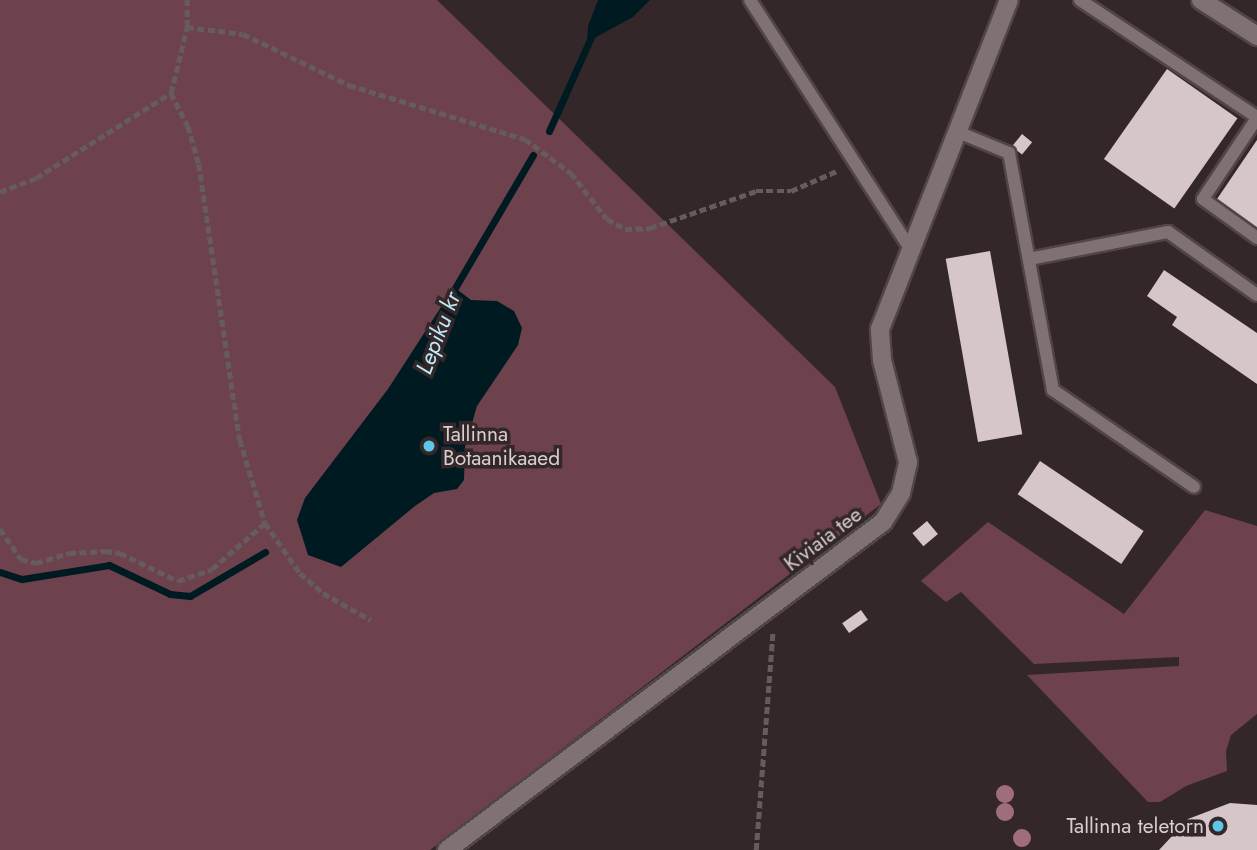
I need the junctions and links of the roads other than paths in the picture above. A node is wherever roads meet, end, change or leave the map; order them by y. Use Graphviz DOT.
graph roads {
  1 [pos="750,0"];
  2 [pos="1009,0"];
  3 [pos="1080,0"];
  4 [pos="1201,0"];
  5 [pos="1257,36"];
  6 [pos="1257,118"];
  7 [pos="958,131"];
  8 [pos="1257,238"];
  9 [pos="911,250"];
  10 [pos="1029,259"];
  11 [pos="1257,295"];
  12 [pos="1194,487"];
  13 [pos="447,850"];
  1 -- 9 [label="lane"];
  2 -- 7 [label="street, Kiviaia tee"];
  3 -- 6 [label="lane"];
  4 -- 5 [label="street"];
  6 -- 8 [label="lane"];
  7 -- 9 [label="street, Kiviaia tee"];
  7 -- 10 [label="lane"];
  9 -- 13 [label="street, Kiviaia tee"];
  10 -- 11 [label="lane"];
  10 -- 12 [label="lane"];
}
